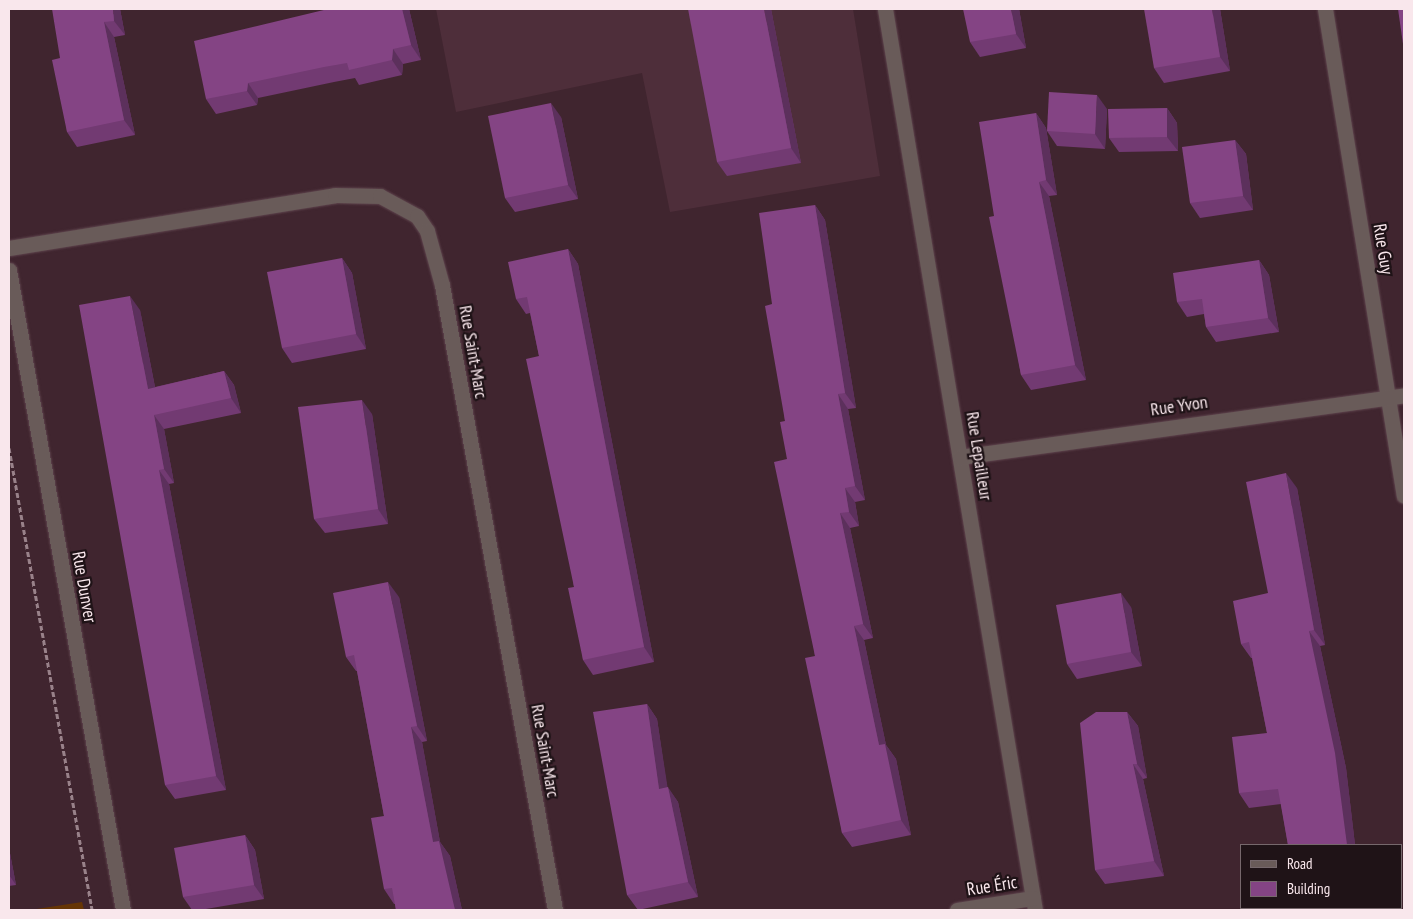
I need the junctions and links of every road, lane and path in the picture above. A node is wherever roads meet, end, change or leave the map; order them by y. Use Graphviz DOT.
graph roads {
  1 [pos="885,9"];
  2 [pos="1325,9"];
  3 [pos="9,248"];
  4 [pos="9,270"];
  5 [pos="1404,395"];
  6 [pos="1387,397"];
  7 [pos="9,448"];
  8 [pos="960,456"];
  9 [pos="1404,496"];
  10 [pos="1034,904"];
  11 [pos="92,910"];
  12 [pos="123,910"];
  13 [pos="555,910"];
  14 [pos="957,910"];
  1 -- 8 [label="street, Rue Lepailleur"];
  2 -- 6 [label="street, Rue Guy"];
  3 -- 13 [label="street, Rue Saint-Marc"];
  4 -- 12 [label="street, Rue Dunver"];
  5 -- 6 [label="street, Rue Yvon"];
  6 -- 8 [label="street, Rue Yvon"];
  6 -- 9 [label="street, Rue Guy"];
  7 -- 11 [label="path"];
  8 -- 10 [label="street, Rue Lepailleur"];
  10 -- 14 [label="street, Rue Éric"];
}
